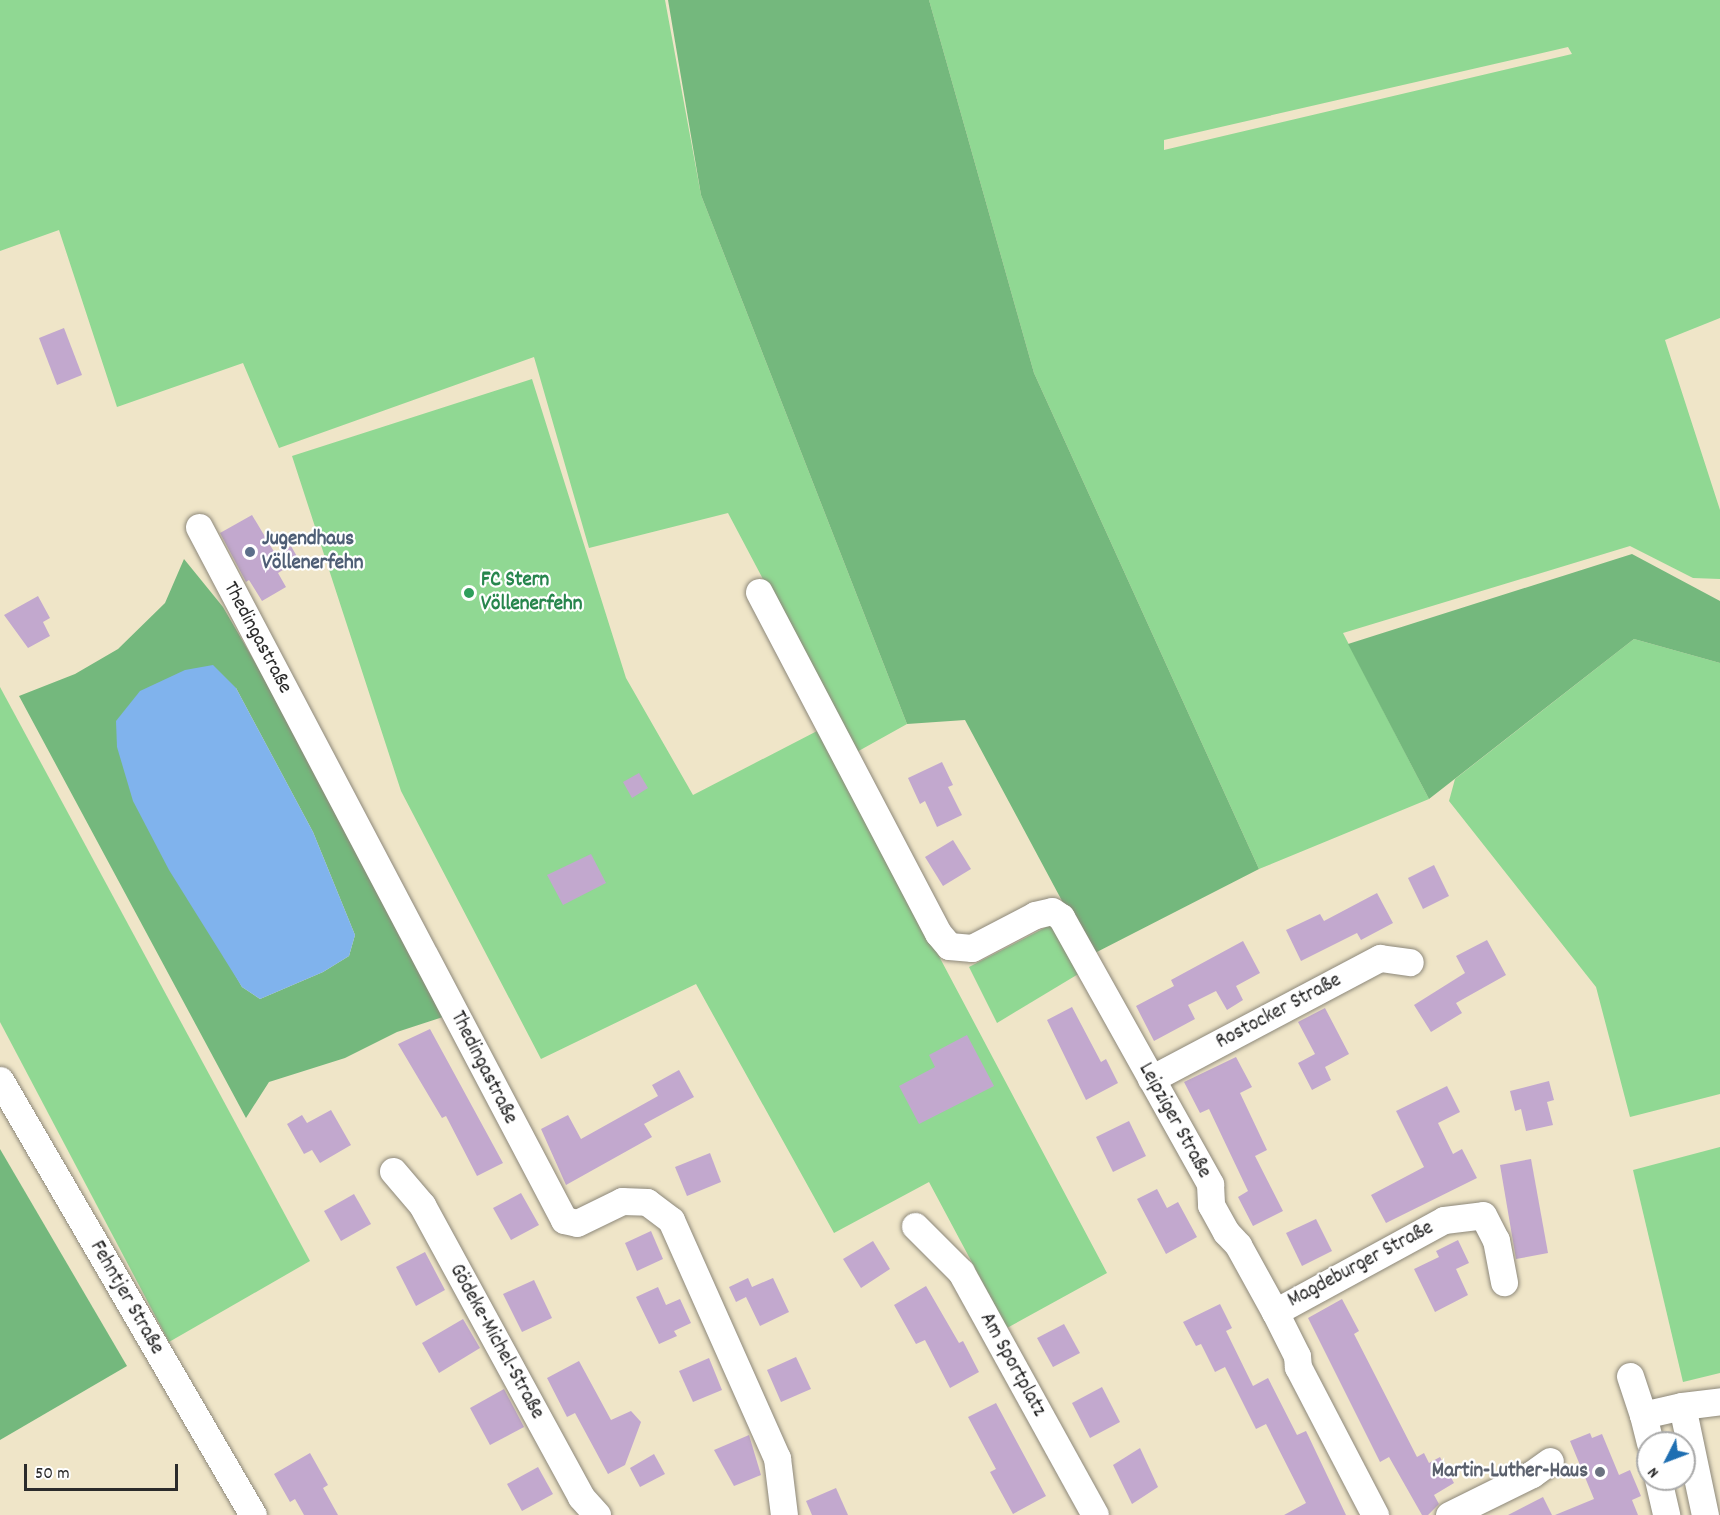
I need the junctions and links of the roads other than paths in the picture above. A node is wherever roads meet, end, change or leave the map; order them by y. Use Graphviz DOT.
graph roads {
  1 [pos="199,527"];
  2 [pos="759,592"];
  3 [pos="1410,962"];
  4 [pos="1151,1079"];
  5 [pos="0,1080"];
  6 [pos="393,1171"];
  7 [pos="915,1226"];
  8 [pos="1504,1282"];
  9 [pos="1275,1312"];
  10 [pos="1630,1376"];
  11 [pos="1720,1401"];
  12 [pos="1682,1406"];
  13 [pos="1643,1415"];
  14 [pos="1647,1431"];
  15 [pos="1550,1461"];
  16 [pos="1661,1491"];
  17 [pos="253,1515"];
  18 [pos="597,1515"];
  19 [pos="784,1515"];
  20 [pos="1095,1515"];
  21 [pos="1375,1515"];
  22 [pos="1449,1515"];
  23 [pos="1666,1515"];
  24 [pos="1705,1515"];
  1 -- 19 [label="street, Thedingastraße"];
  2 -- 4 [label="street, Leipziger Straße"];
  3 -- 4 [label="street, Rostocker Straße"];
  4 -- 9 [label="street, Leipziger Straße"];
  5 -- 17 [label="street, Fehntjer Straße"];
  6 -- 18 [label="street, Gödeke-Michel-Straße"];
  7 -- 20 [label="street, Am Sportplatz"];
  8 -- 9 [label="street, Magdeburger Straße"];
  9 -- 21 [label="street, Leipziger Straße"];
  10 -- 13 [label="street"];
  11 -- 12 [label="street"];
  12 -- 13 [label="street"];
  12 -- 24 [label="street"];
  13 -- 14 [label="street"];
  15 -- 22 [label="street"];
  16 -- 23 [label="street"];
}
